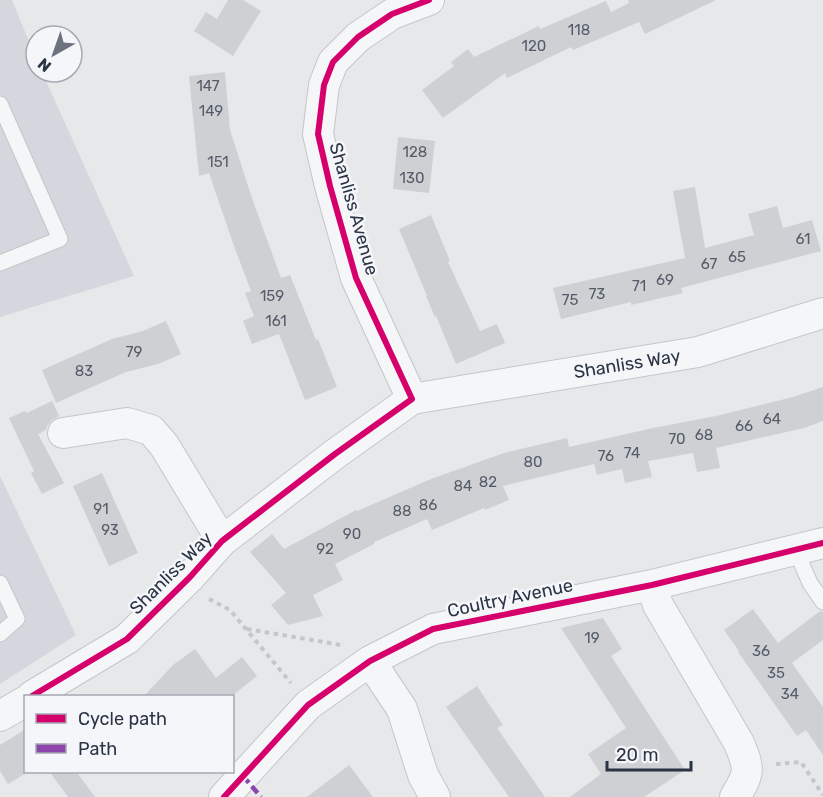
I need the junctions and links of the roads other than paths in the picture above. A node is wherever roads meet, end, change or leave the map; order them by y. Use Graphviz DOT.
graph roads {
  1 [pos="429,0"];
  2 [pos="0,104"];
  3 [pos="0,263"];
  4 [pos="823,313"];
  5 [pos="412,399"];
  6 [pos="63,433"];
  7 [pos="222,541"];
  8 [pos="809,546"];
  9 [pos="0,583"];
  10 [pos="652,585"];
  11 [pos="823,602"];
  12 [pos="0,634"];
  13 [pos="357,653"];
  14 [pos="34,695"];
  15 [pos="24,702"];
  16 [pos="0,716"];
  17 [pos="224,797"];
  18 [pos="435,797"];
  19 [pos="735,797"];
  1 -- 5 [label="street, Shanliss Avenue"];
  2 -- 3 [label="lane"];
  4 -- 5 [label="street, Shanliss Way"];
  5 -- 7 [label="street, Shanliss Way"];
  6 -- 7 [label="street, Shanliss Way"];
  7 -- 14 [label="street, Shanliss Way"];
  8 -- 10 [label="street, Coultry Avenue"];
  8 -- 11 [label="lane"];
  9 -- 12 [label="lane"];
  10 -- 13 [label="street, Coultry Avenue"];
  10 -- 19 [label="street"];
  13 -- 17 [label="street, Coultry Avenue"];
  13 -- 18 [label="street"];
  15 -- 16 [label="street"];
}
